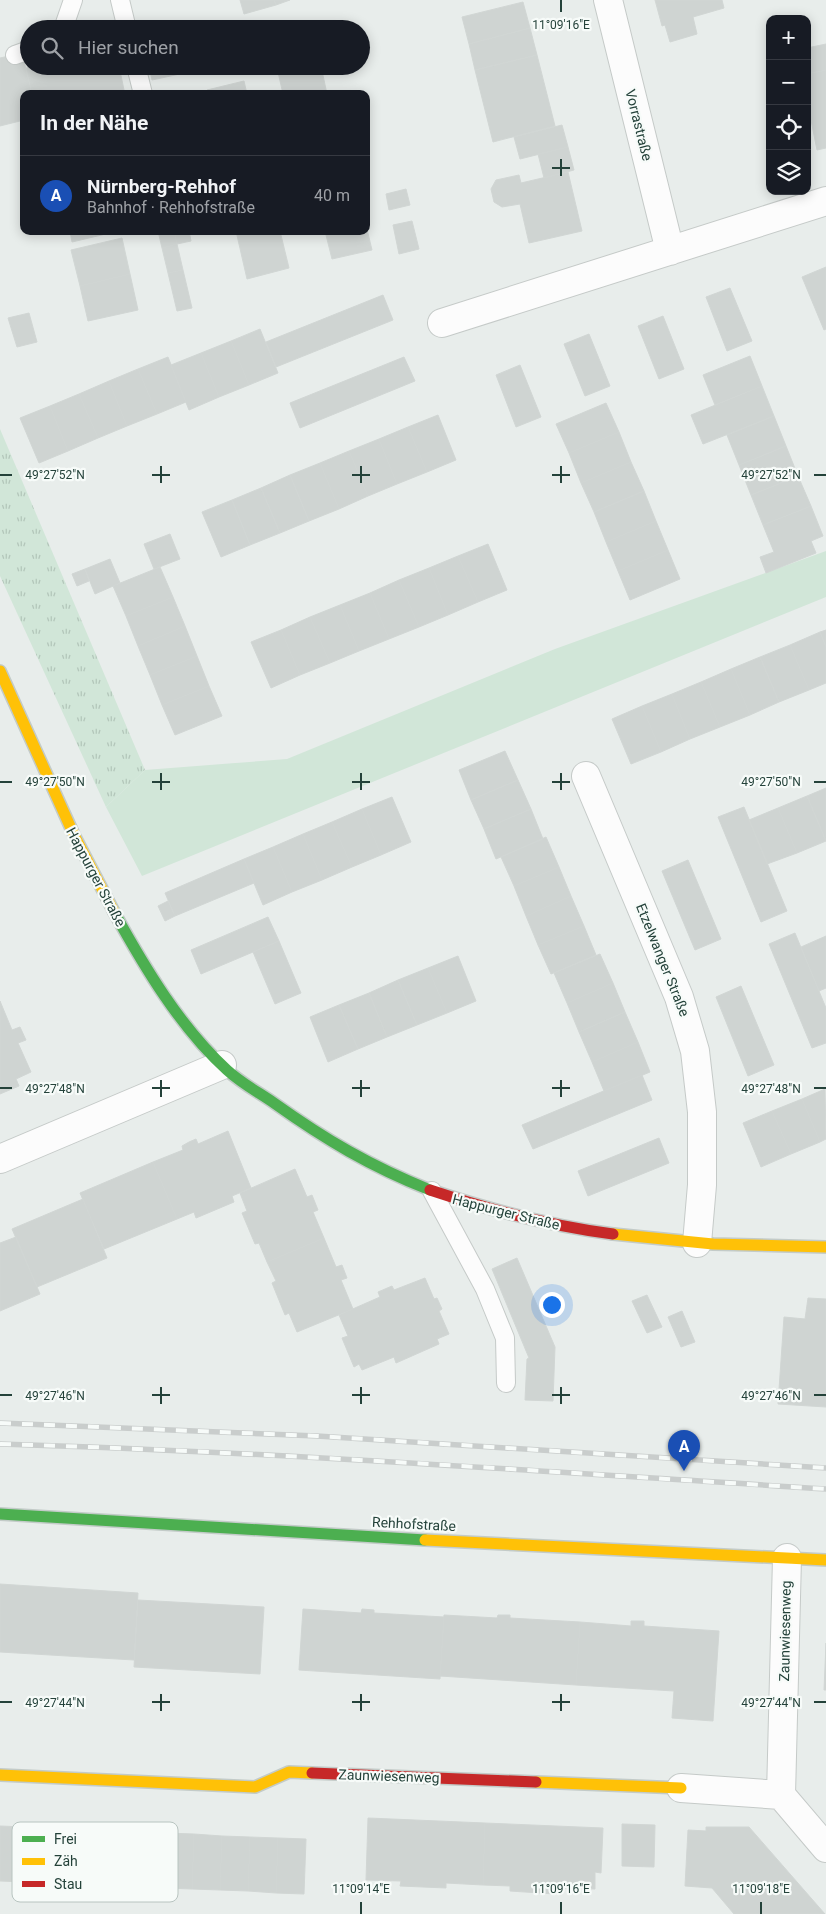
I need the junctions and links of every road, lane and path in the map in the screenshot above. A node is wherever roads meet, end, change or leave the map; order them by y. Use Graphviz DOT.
graph roads {
  1 [pos="73,0"];
  2 [pos="120,0"];
  3 [pos="608,0"];
  4 [pos="65,20"];
  5 [pos="125,20"];
  6 [pos="138,75"];
  7 [pos="142,90"];
  8 [pos="826,201"];
  9 [pos="670,250"];
  10 [pos="442,323"];
  11 [pos="0,671"];
  12 [pos="586,776"];
  13 [pos="222,1065"];
  14 [pos="0,1159"];
  15 [pos="432,1191"];
  16 [pos="697,1243"];
  17 [pos="826,1247"];
  18 [pos="506,1383"];
  19 [pos="0,1514"];
  20 [pos="787,1558"];
  21 [pos="826,1560"];
  22 [pos="0,1775"];
  23 [pos="681,1788"];
  24 [pos="781,1795"];
  25 [pos="825,1844"];
  1 -- 4 [label="lane"];
  2 -- 5 [label="lane"];
  3 -- 9 [label="street, Vorrastraße"];
  6 -- 7 [label="lane"];
  8 -- 9 [label="street"];
  9 -- 10 [label="street"];
  11 -- 13 [label="street, Happurger Straße"];
  12 -- 16 [label="street, Etzelwanger Straße"];
  13 -- 14 [label="street"];
  13 -- 15 [label="street, Happurger Straße"];
  15 -- 16 [label="street, Happurger Straße"];
  15 -- 18 [label="lane"];
  16 -- 17 [label="street, Happurger Straße"];
  19 -- 20 [label="street, Rehhofstraße"];
  20 -- 21 [label="street, Rehhofstraße"];
  20 -- 24 [label="street, Zaunwiesenweg"];
  22 -- 23 [label="street, Zaunwiesenweg"];
  23 -- 24 [label="street, Zaunwiesenweg"];
  24 -- 25 [label="street"];
}
